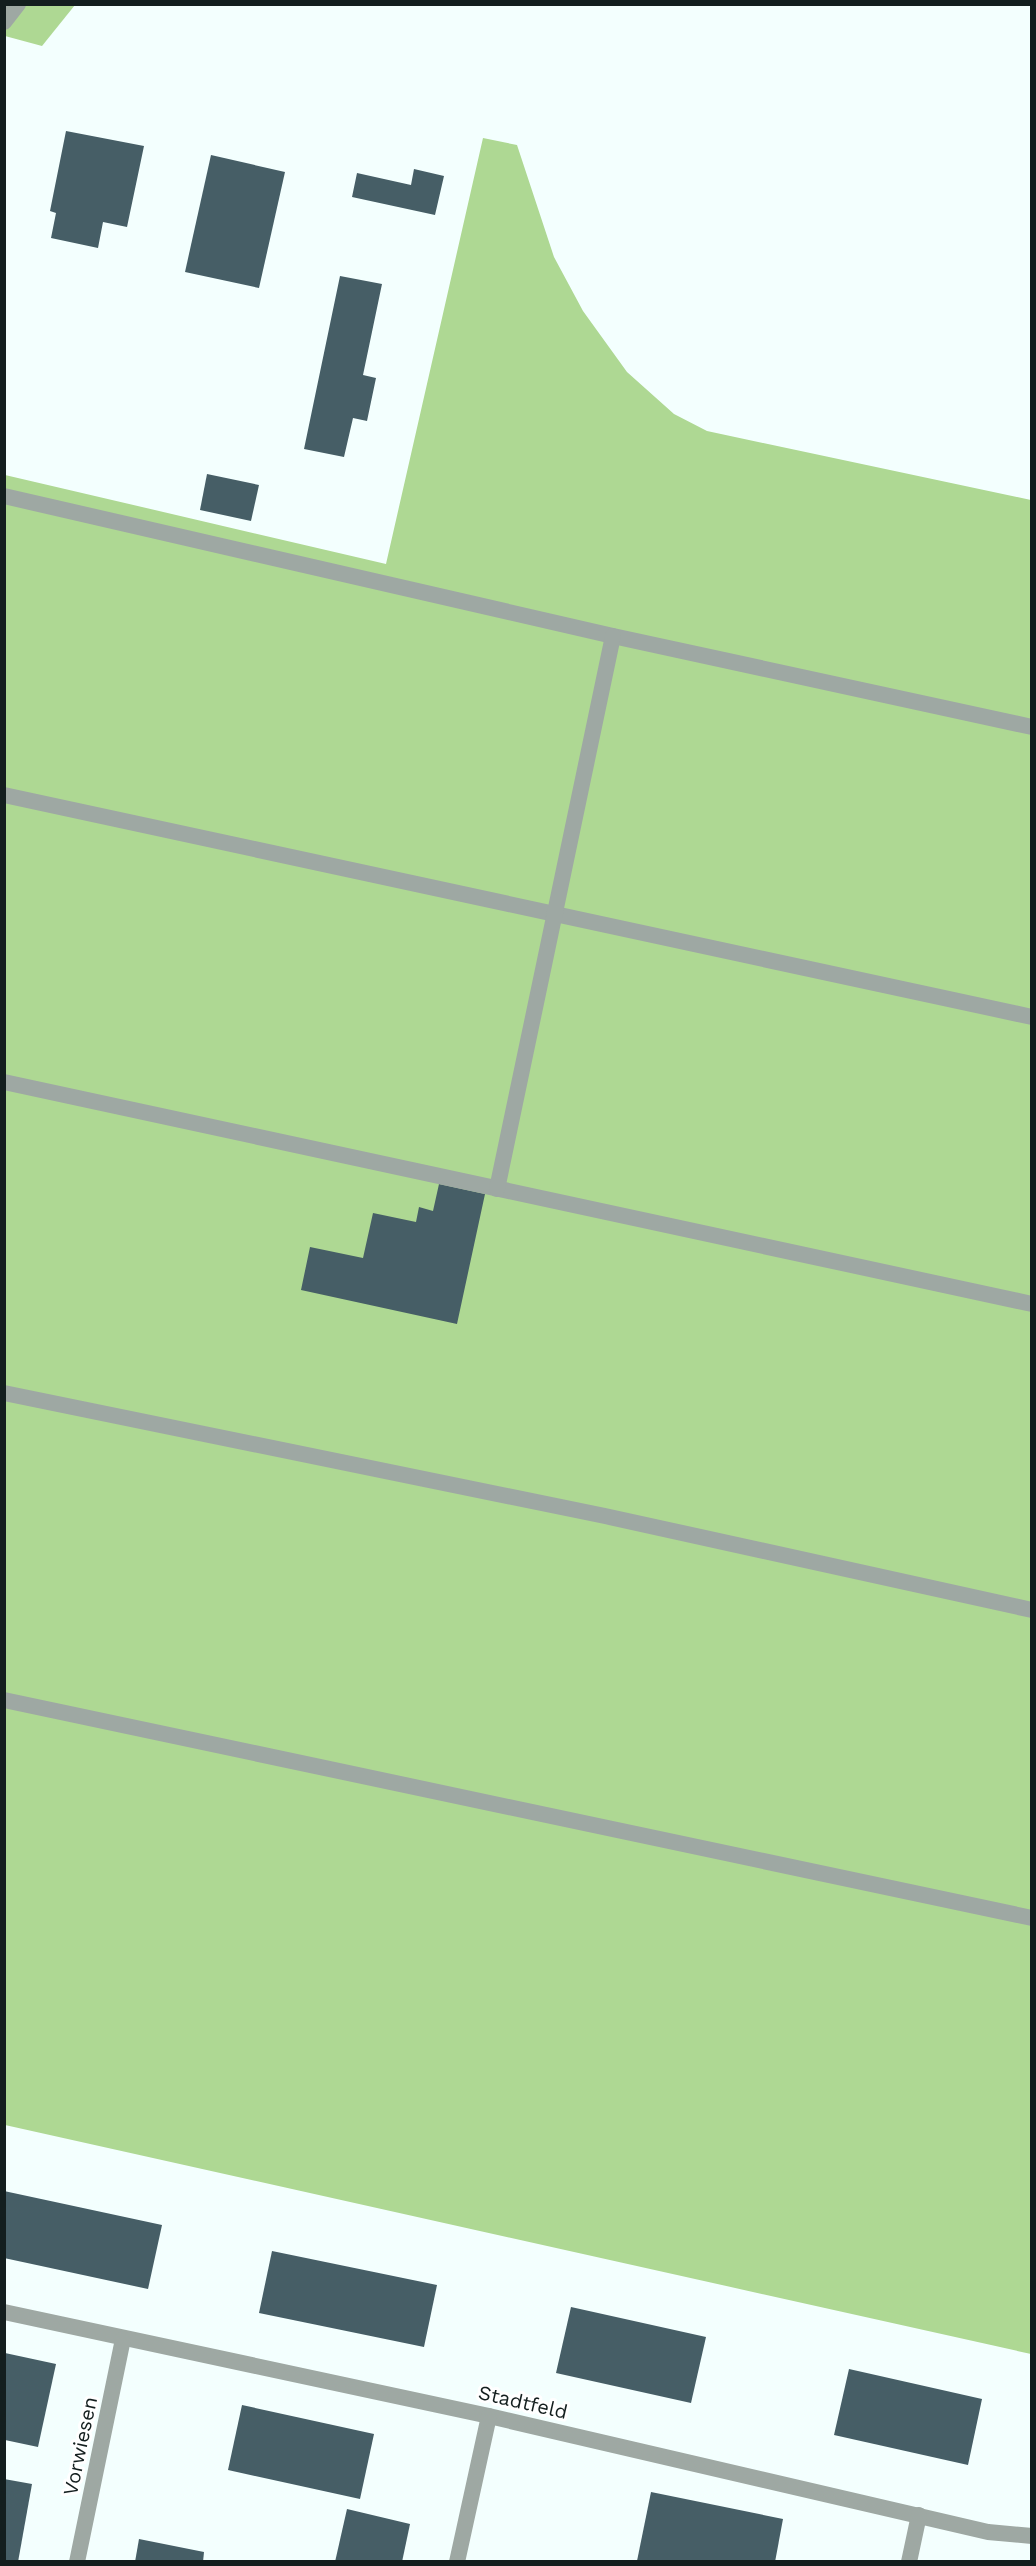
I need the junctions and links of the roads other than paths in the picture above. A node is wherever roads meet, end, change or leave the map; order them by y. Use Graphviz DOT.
graph roads {
  1 [pos="18,4"];
  2 [pos="4,22"];
  3 [pos="4,496"];
  4 [pos="613,636"];
  5 [pos="1032,727"];
  6 [pos="4,795"];
  7 [pos="556,914"];
  8 [pos="1032,1017"];
  9 [pos="4,1082"];
  10 [pos="497,1190"];
  11 [pos="1032,1304"];
  12 [pos="4,1393"];
  13 [pos="1032,1610"];
  14 [pos="4,1700"];
  15 [pos="1032,1918"];
  16 [pos="4,2312"];
  17 [pos="123,2339"];
  18 [pos="489,2416"];
  19 [pos="919,2515"];
  20 [pos="1032,2536"];
  21 [pos="77,2562"];
  22 [pos="457,2562"];
  23 [pos="909,2562"];
  1 -- 2 [label="street"];
  3 -- 4 [label="street"];
  4 -- 5 [label="street"];
  4 -- 7 [label="street"];
  6 -- 7 [label="street"];
  7 -- 8 [label="street"];
  7 -- 10 [label="street"];
  9 -- 10 [label="street"];
  10 -- 11 [label="street"];
  12 -- 13 [label="street"];
  14 -- 15 [label="street"];
  16 -- 17 [label="street, Stadtfeld"];
  17 -- 18 [label="street, Stadtfeld"];
  17 -- 21 [label="street, Vorwiesen"];
  18 -- 19 [label="street, Stadtfeld"];
  18 -- 22 [label="street"];
  19 -- 20 [label="street, Stadtfeld"];
  19 -- 23 [label="street"];
}
